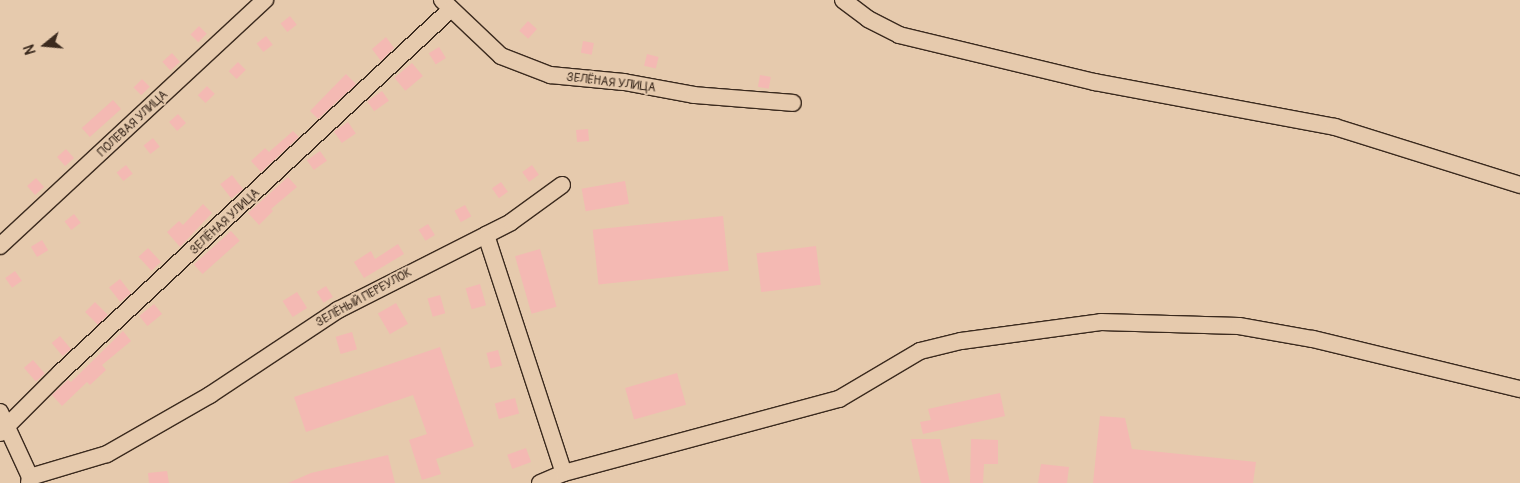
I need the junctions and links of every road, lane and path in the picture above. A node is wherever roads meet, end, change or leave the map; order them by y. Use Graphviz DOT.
graph roads {
  1 [pos="265,0"];
  2 [pos="843,0"];
  3 [pos="446,5"];
  4 [pos="793,103"];
  5 [pos="562,185"];
  6 [pos="1520,185"];
  7 [pos="486,236"];
  8 [pos="0,246"];
  9 [pos="1520,389"];
  10 [pos="2,423"];
  11 [pos="564,473"];
  12 [pos="30,480"];
  13 [pos="540,483"];
  1 -- 8 [label="street, ПОЛЕВАЯ УЛИЦА"];
  2 -- 6 [label="street"];
  3 -- 4 [label="street, ЗЕЛЁНАЯ УЛИЦА"];
  3 -- 10 [label="street, ЗЕЛЁНАЯ УЛИЦА"];
  5 -- 7 [label="street, ЗЕЛЁНЫЙ ПЕРЕУЛОК"];
  7 -- 11 [label="street"];
  7 -- 12 [label="street, ЗЕЛЁНЫЙ ПЕРЕУЛОК"];
  9 -- 11 [label="street"];
  10 -- 12 [label="street"];
  11 -- 13 [label="street"];
}
